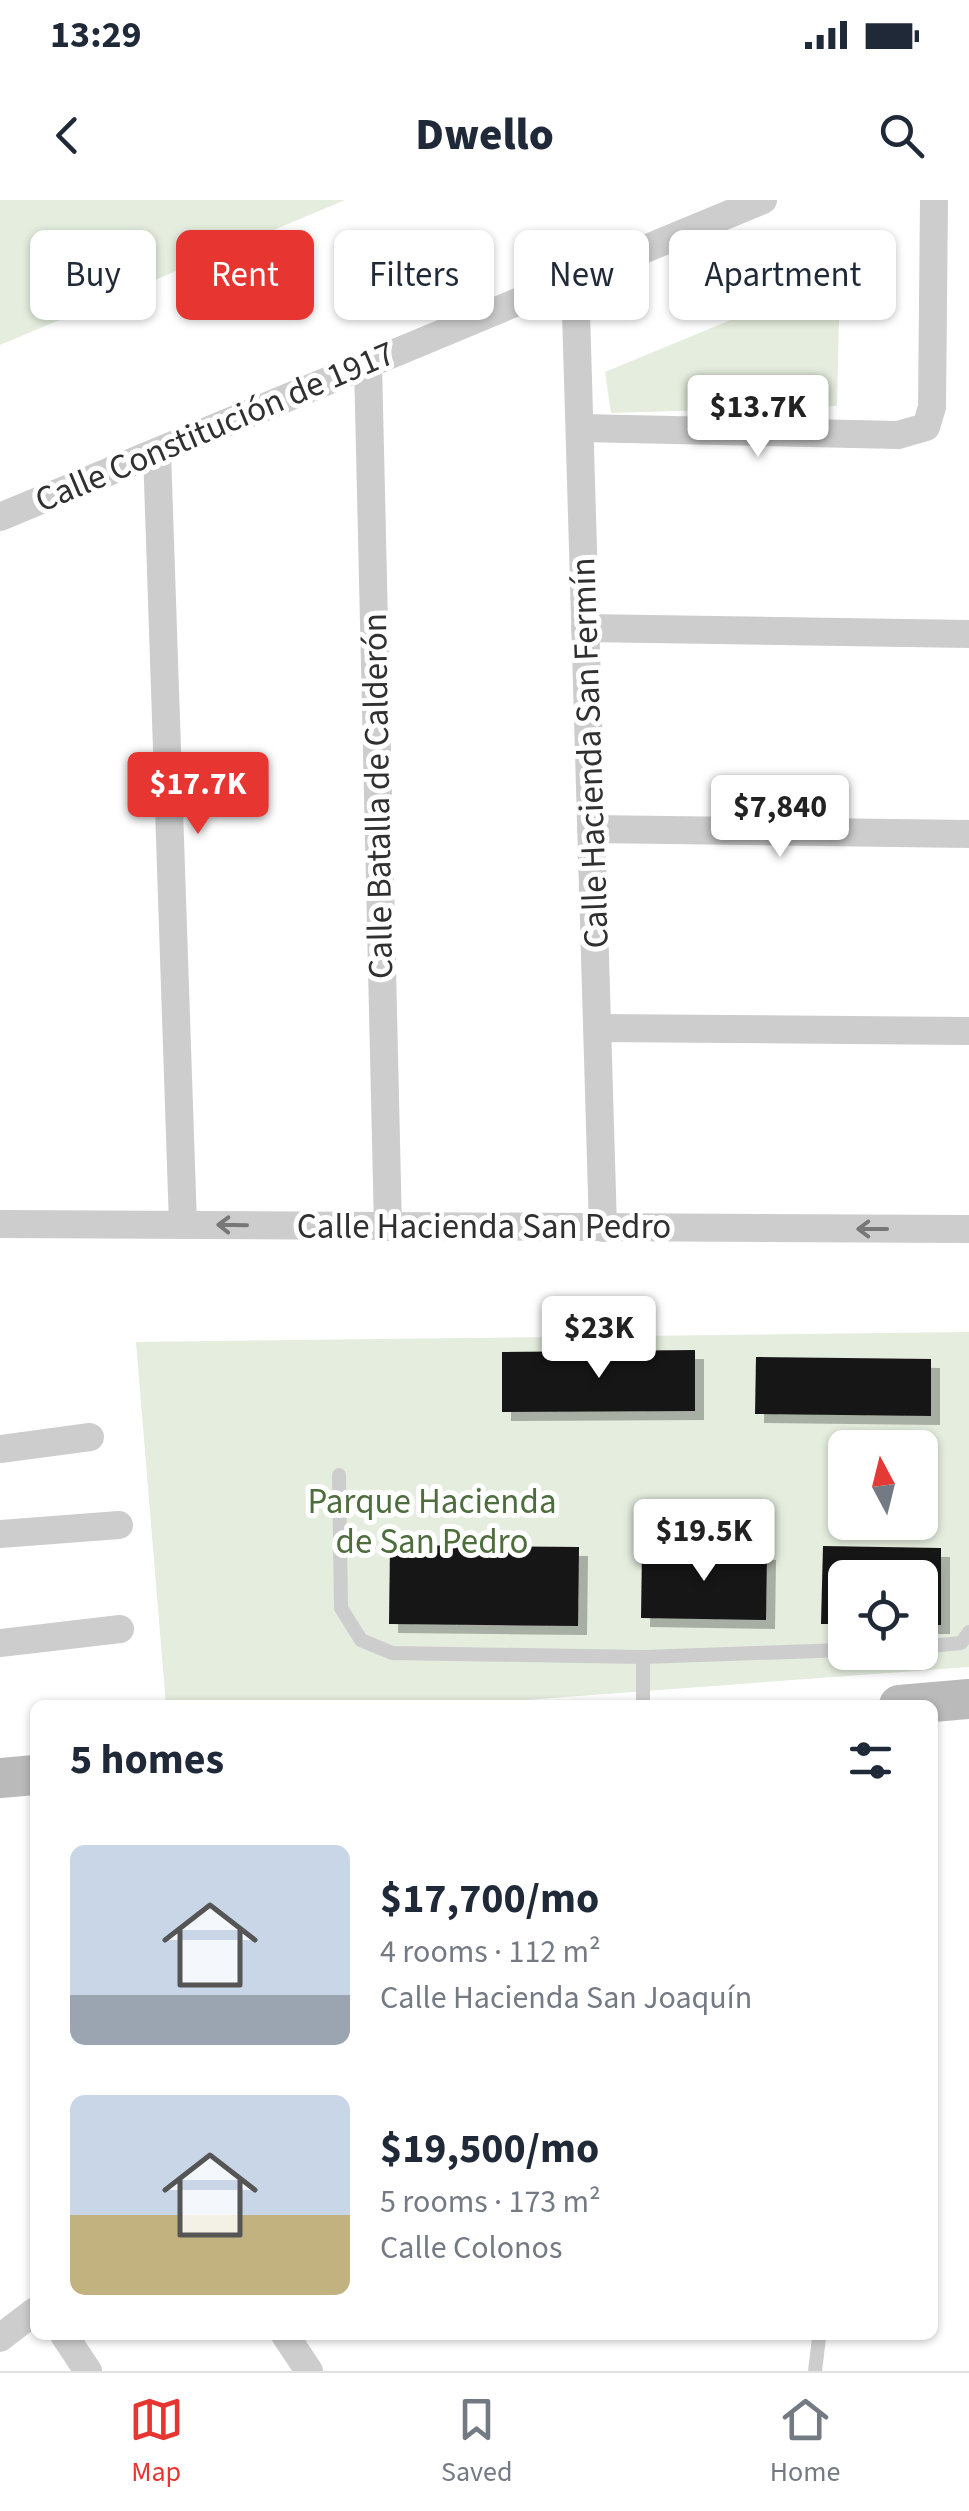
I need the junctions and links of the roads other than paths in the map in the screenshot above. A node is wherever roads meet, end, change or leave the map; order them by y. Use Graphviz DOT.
graph roads {
  1 [pos="763,200"];
  2 [pos="934,200"];
  3 [pos="649,247"];
  4 [pos="514,303"];
  5 [pos="577,320"];
  6 [pos="368,364"];
  7 [pos="581,428"];
  8 [pos="157,452"];
  9 [pos="0,517"];
  10 [pos="586,628"];
  11 [pos="969,634"];
  12 [pos="592,829"];
  13 [pos="969,834"];
  14 [pos="598,1028"];
  15 [pos="969,1031"];
  16 [pos="4,1218"];
  17 [pos="182,1225"];
  18 [pos="388,1227"];
  19 [pos="604,1228"];
  20 [pos="969,1230"];
  21 [pos="90,1438"];
  22 [pos="0,1449"];
  23 [pos="339,1476"];
  24 [pos="119,1524"];
  25 [pos="0,1534"];
  26 [pos="120,1630"];
  27 [pos="969,1632"];
  28 [pos="0,1644"];
  29 [pos="938,1646"];
  30 [pos="828,1651"];
  31 [pos="643,1657"];
  32 [pos="643,1700"];
  33 [pos="30,1775"];
  34 [pos="0,1778"];
  35 [pos="30,2314"];
  36 [pos="0,2338"];
  37 [pos="67,2340"];
  38 [pos="289,2340"];
  39 [pos="819,2340"];
  40 [pos="88,2371"];
  41 [pos="309,2371"];
  42 [pos="815,2371"];
  1 -- 3 [label="street, Calle Constitución de 1917"];
  2 -- 7 [label="street"];
  4 -- 6 [label="street, Calle Constitución de 1917"];
  5 -- 7 [label="street, Calle Hacienda San Fermín"];
  6 -- 8 [label="street, Calle Constitución de 1917"];
  6 -- 18 [label="street, Calle Batalla de Calderón"];
  7 -- 10 [label="street, Calle Hacienda San Fermín"];
  8 -- 9 [label="street, Calle Constitución de 1917"];
  8 -- 17 [label="street"];
  10 -- 11 [label="street"];
  10 -- 12 [label="street, Calle Hacienda San Fermín"];
  12 -- 13 [label="street"];
  12 -- 14 [label="street, Calle Hacienda San Fermín"];
  14 -- 15 [label="street"];
  14 -- 19 [label="street, Calle Hacienda San Fermín"];
  16 -- 17 [label="street, Calle Hacienda San Pedro"];
  18 -- 17 [label="street, Calle Hacienda San Pedro, one-way"];
  18 -- 19 [label="street, Calle Hacienda San Pedro"];
  20 -- 19 [label="street, Calle Hacienda San Pedro, one-way"];
  21 -- 22 [label="street"];
  23 -- 31 [label="lane"];
  24 -- 25 [label="street"];
  26 -- 28 [label="street"];
  27 -- 29 [label="lane"];
  30 -- 31 [label="lane"];
  31 -- 32 [label="lane"];
  33 -- 34 [label="street"];
  35 -- 36 [label="street"];
  37 -- 40 [label="street"];
  38 -- 41 [label="street"];
  39 -- 42 [label="lane"];
}
